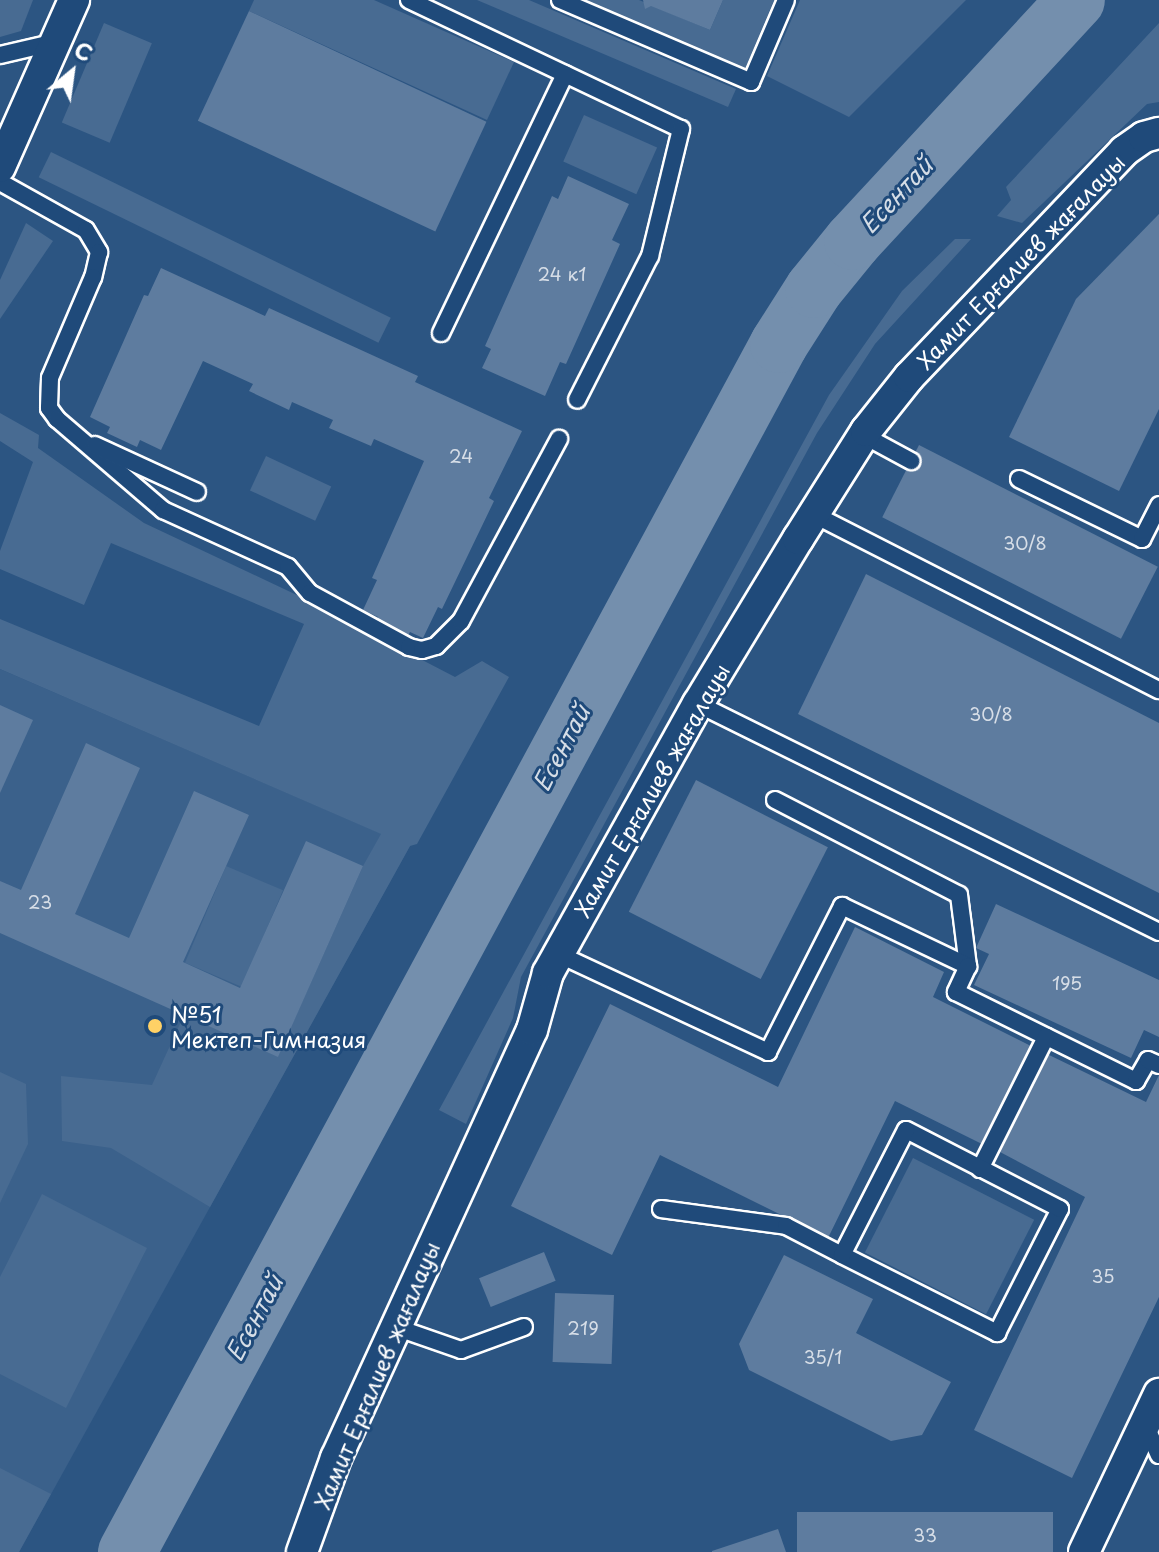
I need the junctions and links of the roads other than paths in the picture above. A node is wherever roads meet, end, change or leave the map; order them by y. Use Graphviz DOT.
graph roads {
  1 [pos="74,0"];
  2 [pos="409,0"];
  3 [pos="560,0"];
  4 [pos="786,0"];
  5 [pos="56,42"];
  6 [pos="0,55"];
  7 [pos="565,74"];
  8 [pos="1159,133"];
  9 [pos="0,167"];
  10 [pos="0,182"];
  11 [pos="441,333"];
  12 [pos="577,400"];
  13 [pos="863,435"];
  14 [pos="75,436"];
  15 [pos="559,439"];
  16 [pos="911,461"];
  17 [pos="1019,479"];
  18 [pos="197,492"];
  19 [pos="1159,505"];
  20 [pos="813,514"];
  21 [pos="1159,690"];
  22 [pos="698,704"];
  23 [pos="775,800"];
  24 [pos="1159,932"];
  25 [pos="558,954"];
  26 [pos="968,966"];
  27 [pos="1046,1037"];
  28 [pos="1159,1065"];
  29 [pos="980,1169"];
  30 [pos="661,1209"];
  31 [pos="842,1255"];
  32 [pos="395,1327"];
  33 [pos="524,1327"];
  34 [pos="1159,1394"];
  35 [pos="1145,1424"];
  36 [pos="1159,1455"];
  37 [pos="302,1552"];
  38 [pos="1084,1552"];
  1 -- 5 [label="street"];
  2 -- 7 [label="lane"];
  3 -- 4 [label="lane"];
  5 -- 6 [label="lane"];
  5 -- 9 [label="street"];
  7 -- 11 [label="lane"];
  7 -- 12 [label="lane"];
  8 -- 13 [label="street, Хамит Ерғалиев жағалауы"];
  10 -- 14 [label="lane"];
  13 -- 16 [label="lane"];
  13 -- 20 [label="street, Хамит Ерғалиев жағалауы"];
  14 -- 15 [label="lane"];
  14 -- 18 [label="lane"];
  17 -- 19 [label="lane"];
  20 -- 21 [label="lane"];
  20 -- 22 [label="street, Хамит Ерғалиев жағалауы"];
  22 -- 24 [label="lane"];
  22 -- 25 [label="street, Хамит Ерғалиев жағалауы"];
  23 -- 26 [label="lane"];
  25 -- 26 [label="lane"];
  25 -- 32 [label="street, Хамит Ерғалиев жағалауы"];
  26 -- 27 [label="lane"];
  27 -- 28 [label="lane"];
  27 -- 29 [label="lane"];
  29 -- 31 [label="lane"];
  29 -- 31 [label="lane"];
  30 -- 31 [label="lane"];
  32 -- 33 [label="lane"];
  32 -- 37 [label="street, Хамит Ерғалиев жағалауы"];
  34 -- 35 [label="street"];
  35 -- 36 [label="lane"];
  35 -- 38 [label="street"];
}
